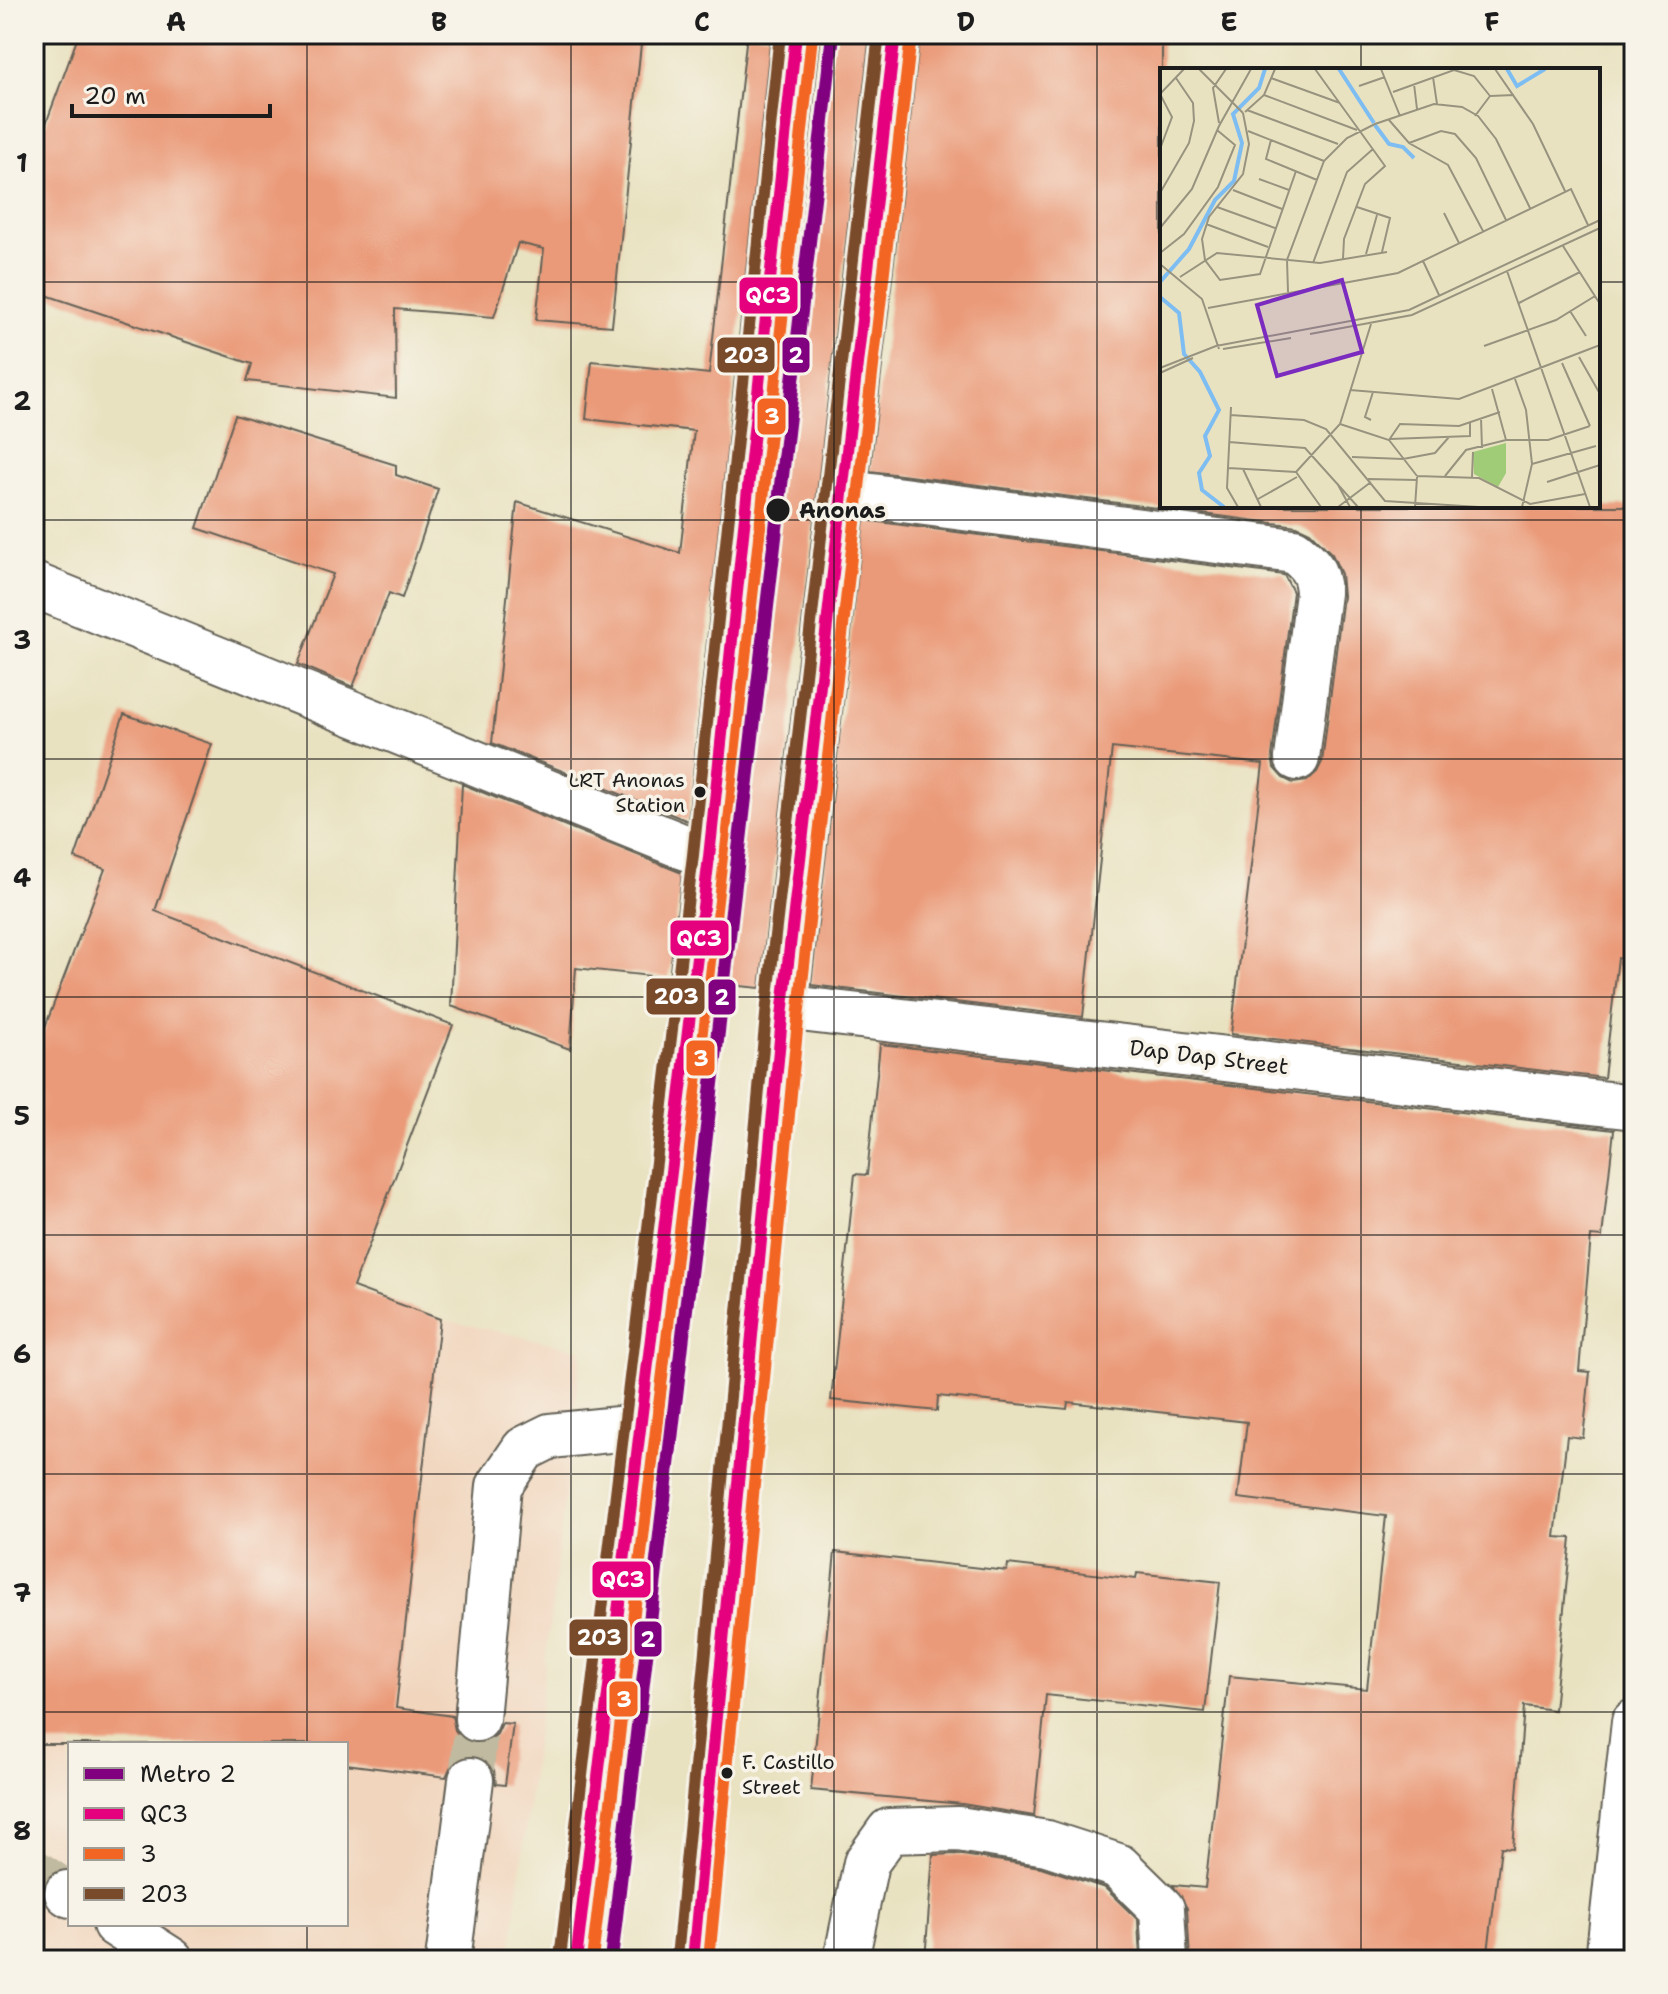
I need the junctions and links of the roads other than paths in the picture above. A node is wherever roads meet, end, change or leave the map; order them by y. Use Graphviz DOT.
graph roads {
  1 [pos="796,34"];
  2 [pos="895,34"];
  3 [pos="841,492"];
  4 [pos="34,585"];
  5 [pos="1297,758"];
  6 [pos="709,857"];
  7 [pos="783,1007"];
  8 [pos="1634,1107"];
  9 [pos="638,1427"];
  10 [pos="477,1719"];
  11 [pos="1634,1722"];
  12 [pos="471,1780"];
  13 [pos="118,1926"];
  14 [pos="171,1960"];
  15 [pos="448,1960"];
  16 [pos="576,1960"];
  17 [pos="693,1960"];
  18 [pos="846,1960"];
  19 [pos="1165,1960"];
  20 [pos="1608,1960"];
  1 -- 6 [label="main road"];
  2 -- 3 [label="main road"];
  3 -- 5 [label="street"];
  3 -- 7 [label="main road"];
  4 -- 6 [label="street"];
  6 -- 9 [label="main road"];
  7 -- 8 [label="street, Dap Dap Street"];
  7 -- 17 [label="main road"];
  9 -- 10 [label="street"];
  9 -- 16 [label="main road"];
  11 -- 20 [label="street"];
  12 -- 15 [label="street"];
  13 -- 14 [label="street"];
  18 -- 19 [label="street"];
}
